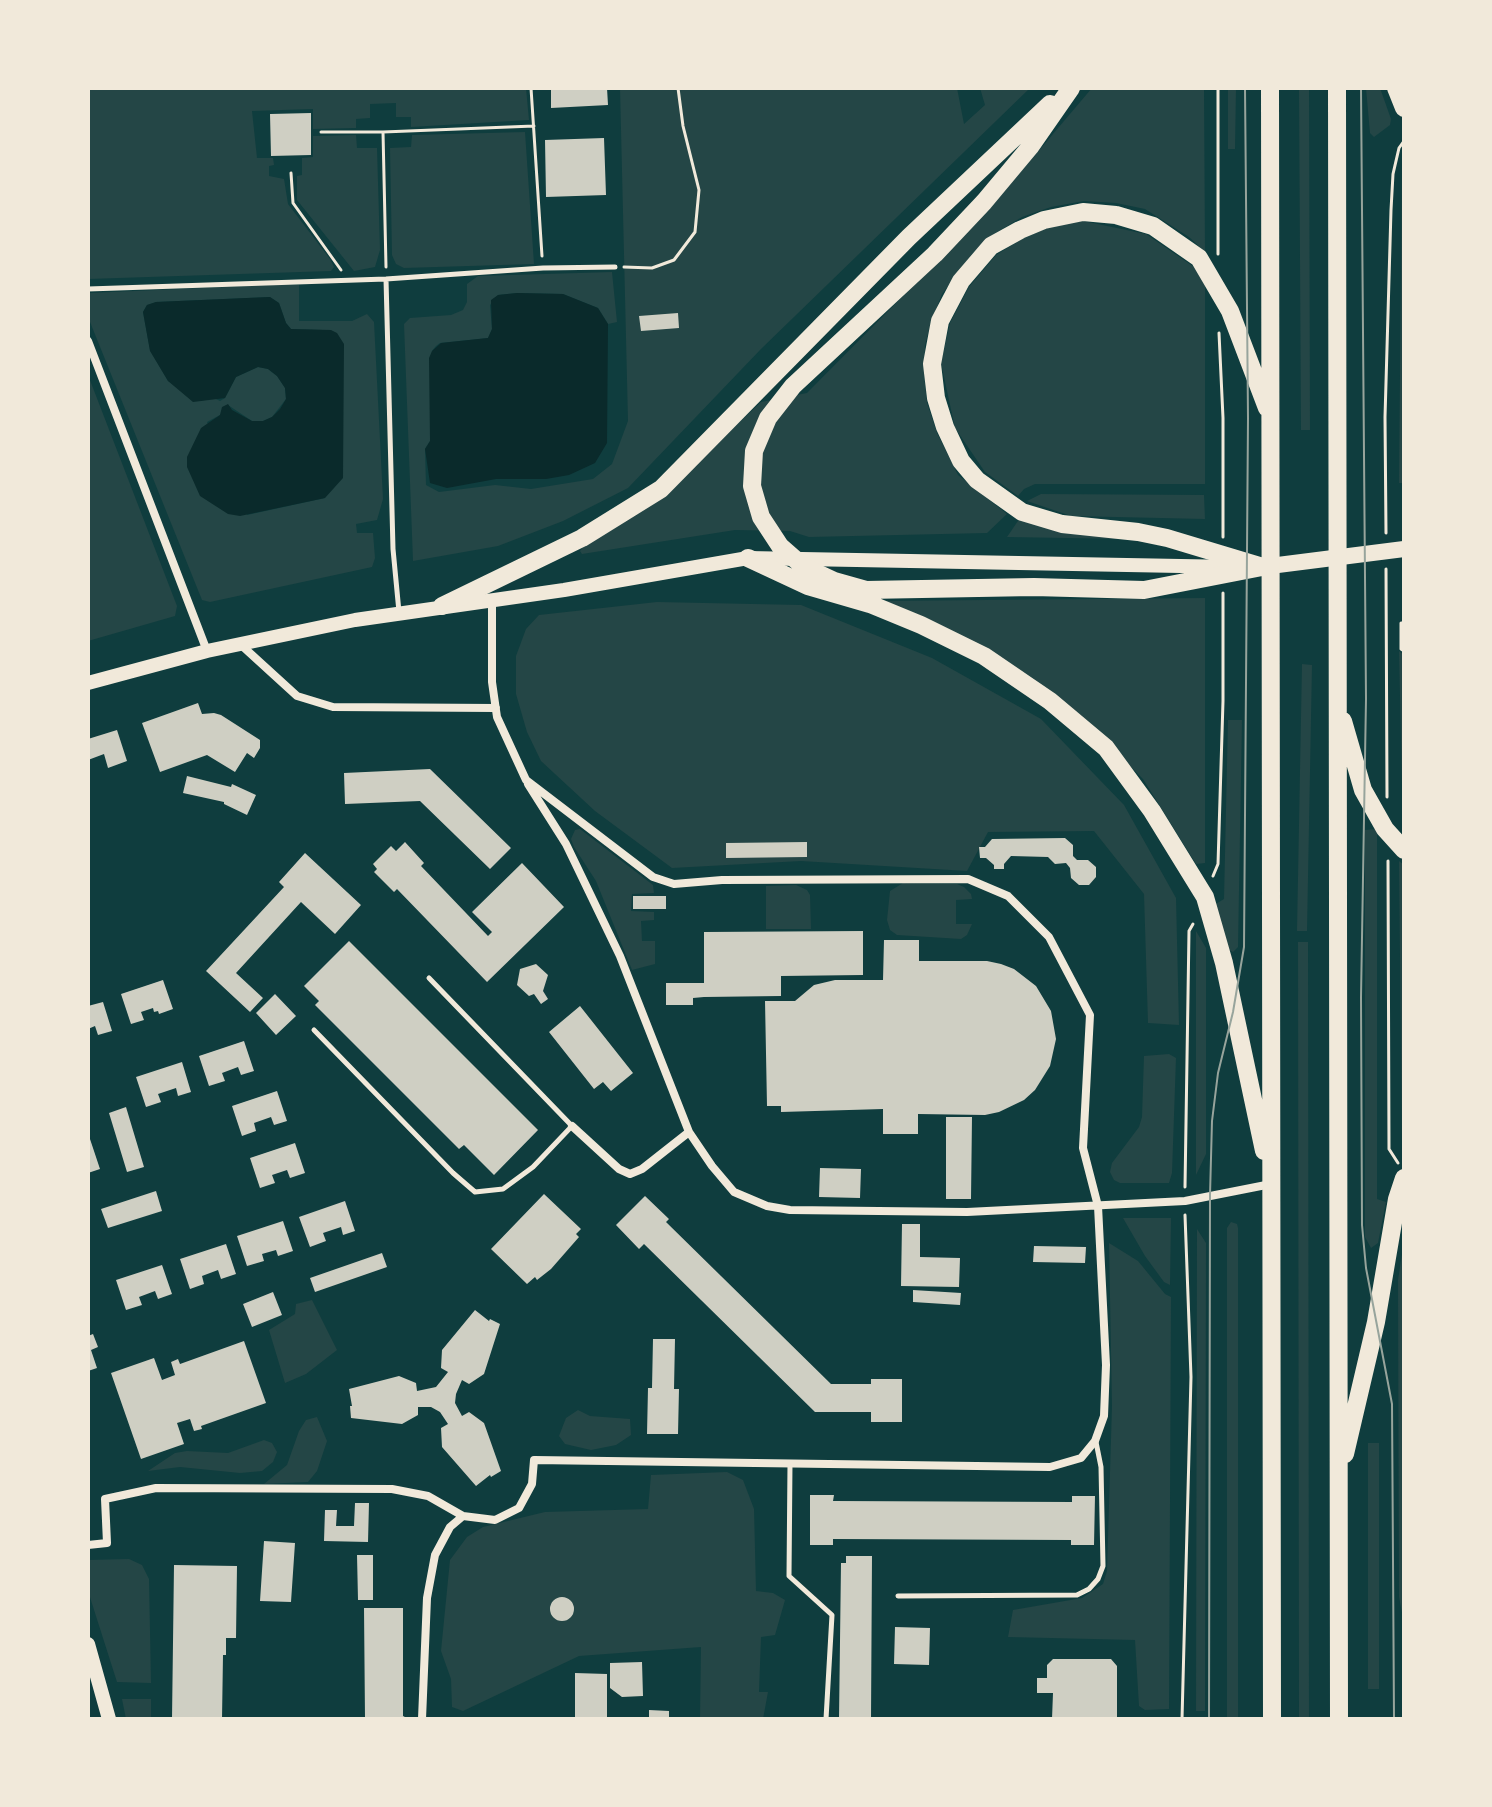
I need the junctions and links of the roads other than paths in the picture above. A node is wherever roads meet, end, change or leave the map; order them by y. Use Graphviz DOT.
graph roads {
  1 [pos="1069,88"];
  2 [pos="1270,88"];
  3 [pos="1337,88"];
  4 [pos="1396,88"];
  5 [pos="1404,108"];
  6 [pos="615,267"];
  7 [pos="386,279"];
  8 [pos="88,289"];
  9 [pos="88,341"];
  10 [pos="1271,417"];
  11 [pos="1404,549"];
  12 [pos="748,558"];
  13 [pos="1262,567"];
  14 [pos="492,600"];
  15 [pos="442,606"];
  16 [pos="399,613"];
  17 [pos="239,644"];
  18 [pos="207,651"];
  19 [pos="88,683"];
  20 [pos="1336,699"];
  21 [pos="496,708"];
  22 [pos="526,780"];
  23 [pos="1404,850"];
  24 [pos="429,978"];
  25 [pos="314,1030"];
  26 [pos="572,1126"];
  27 [pos="689,1132"];
  28 [pos="1404,1175"];
  29 [pos="1271,1184"];
  30 [pos="1098,1206"];
  31 [pos="1095,1441"];
  32 [pos="791,1463"];
  33 [pos="1338,1484"];
  34 [pos="463,1516"];
  35 [pos="88,1545"];
  36 [pos="898,1596"];
  37 [pos="88,1644"];
  38 [pos="109,1719"];
  39 [pos="422,1719"];
  40 [pos="826,1719"];
  41 [pos="1272,1719"];
  42 [pos="1339,1719"];
  1 -- 13 [label="highway"];
  1 -- 15 [label="highway"];
  2 -- 10 [label="highway"];
  3 -- 20 [label="highway"];
  4 -- 5 [label="highway"];
  6 -- 7 [label="lane"];
  7 -- 8 [label="lane"];
  7 -- 16 [label="lane"];
  9 -- 18 [label="street"];
  10 -- 13 [label="highway"];
  10 -- 29 [label="highway"];
  11 -- 13 [label="main road"];
  12 -- 13 [label="street"];
  12 -- 14 [label="street"];
  12 -- 29 [label="highway"];
  14 -- 15 [label="street"];
  14 -- 21 [label="street"];
  15 -- 16 [label="street"];
  16 -- 17 [label="street"];
  17 -- 18 [label="street"];
  17 -- 21 [label="street"];
  18 -- 19 [label="street"];
  20 -- 23 [label="highway"];
  20 -- 33 [label="highway"];
  21 -- 22 [label="street"];
  22 -- 27 [label="street"];
  22 -- 30 [label="street"];
  24 -- 26 [label="lane"];
  25 -- 26 [label="lane"];
  26 -- 27 [label="street"];
  27 -- 30 [label="street"];
  28 -- 33 [label="highway"];
  29 -- 30 [label="street"];
  29 -- 41 [label="highway"];
  30 -- 31 [label="street"];
  31 -- 32 [label="street"];
  31 -- 36 [label="lane"];
  32 -- 34 [label="street"];
  32 -- 40 [label="lane"];
  33 -- 42 [label="highway"];
  34 -- 35 [label="street"];
  34 -- 39 [label="street"];
  37 -- 38 [label="street"];
}
